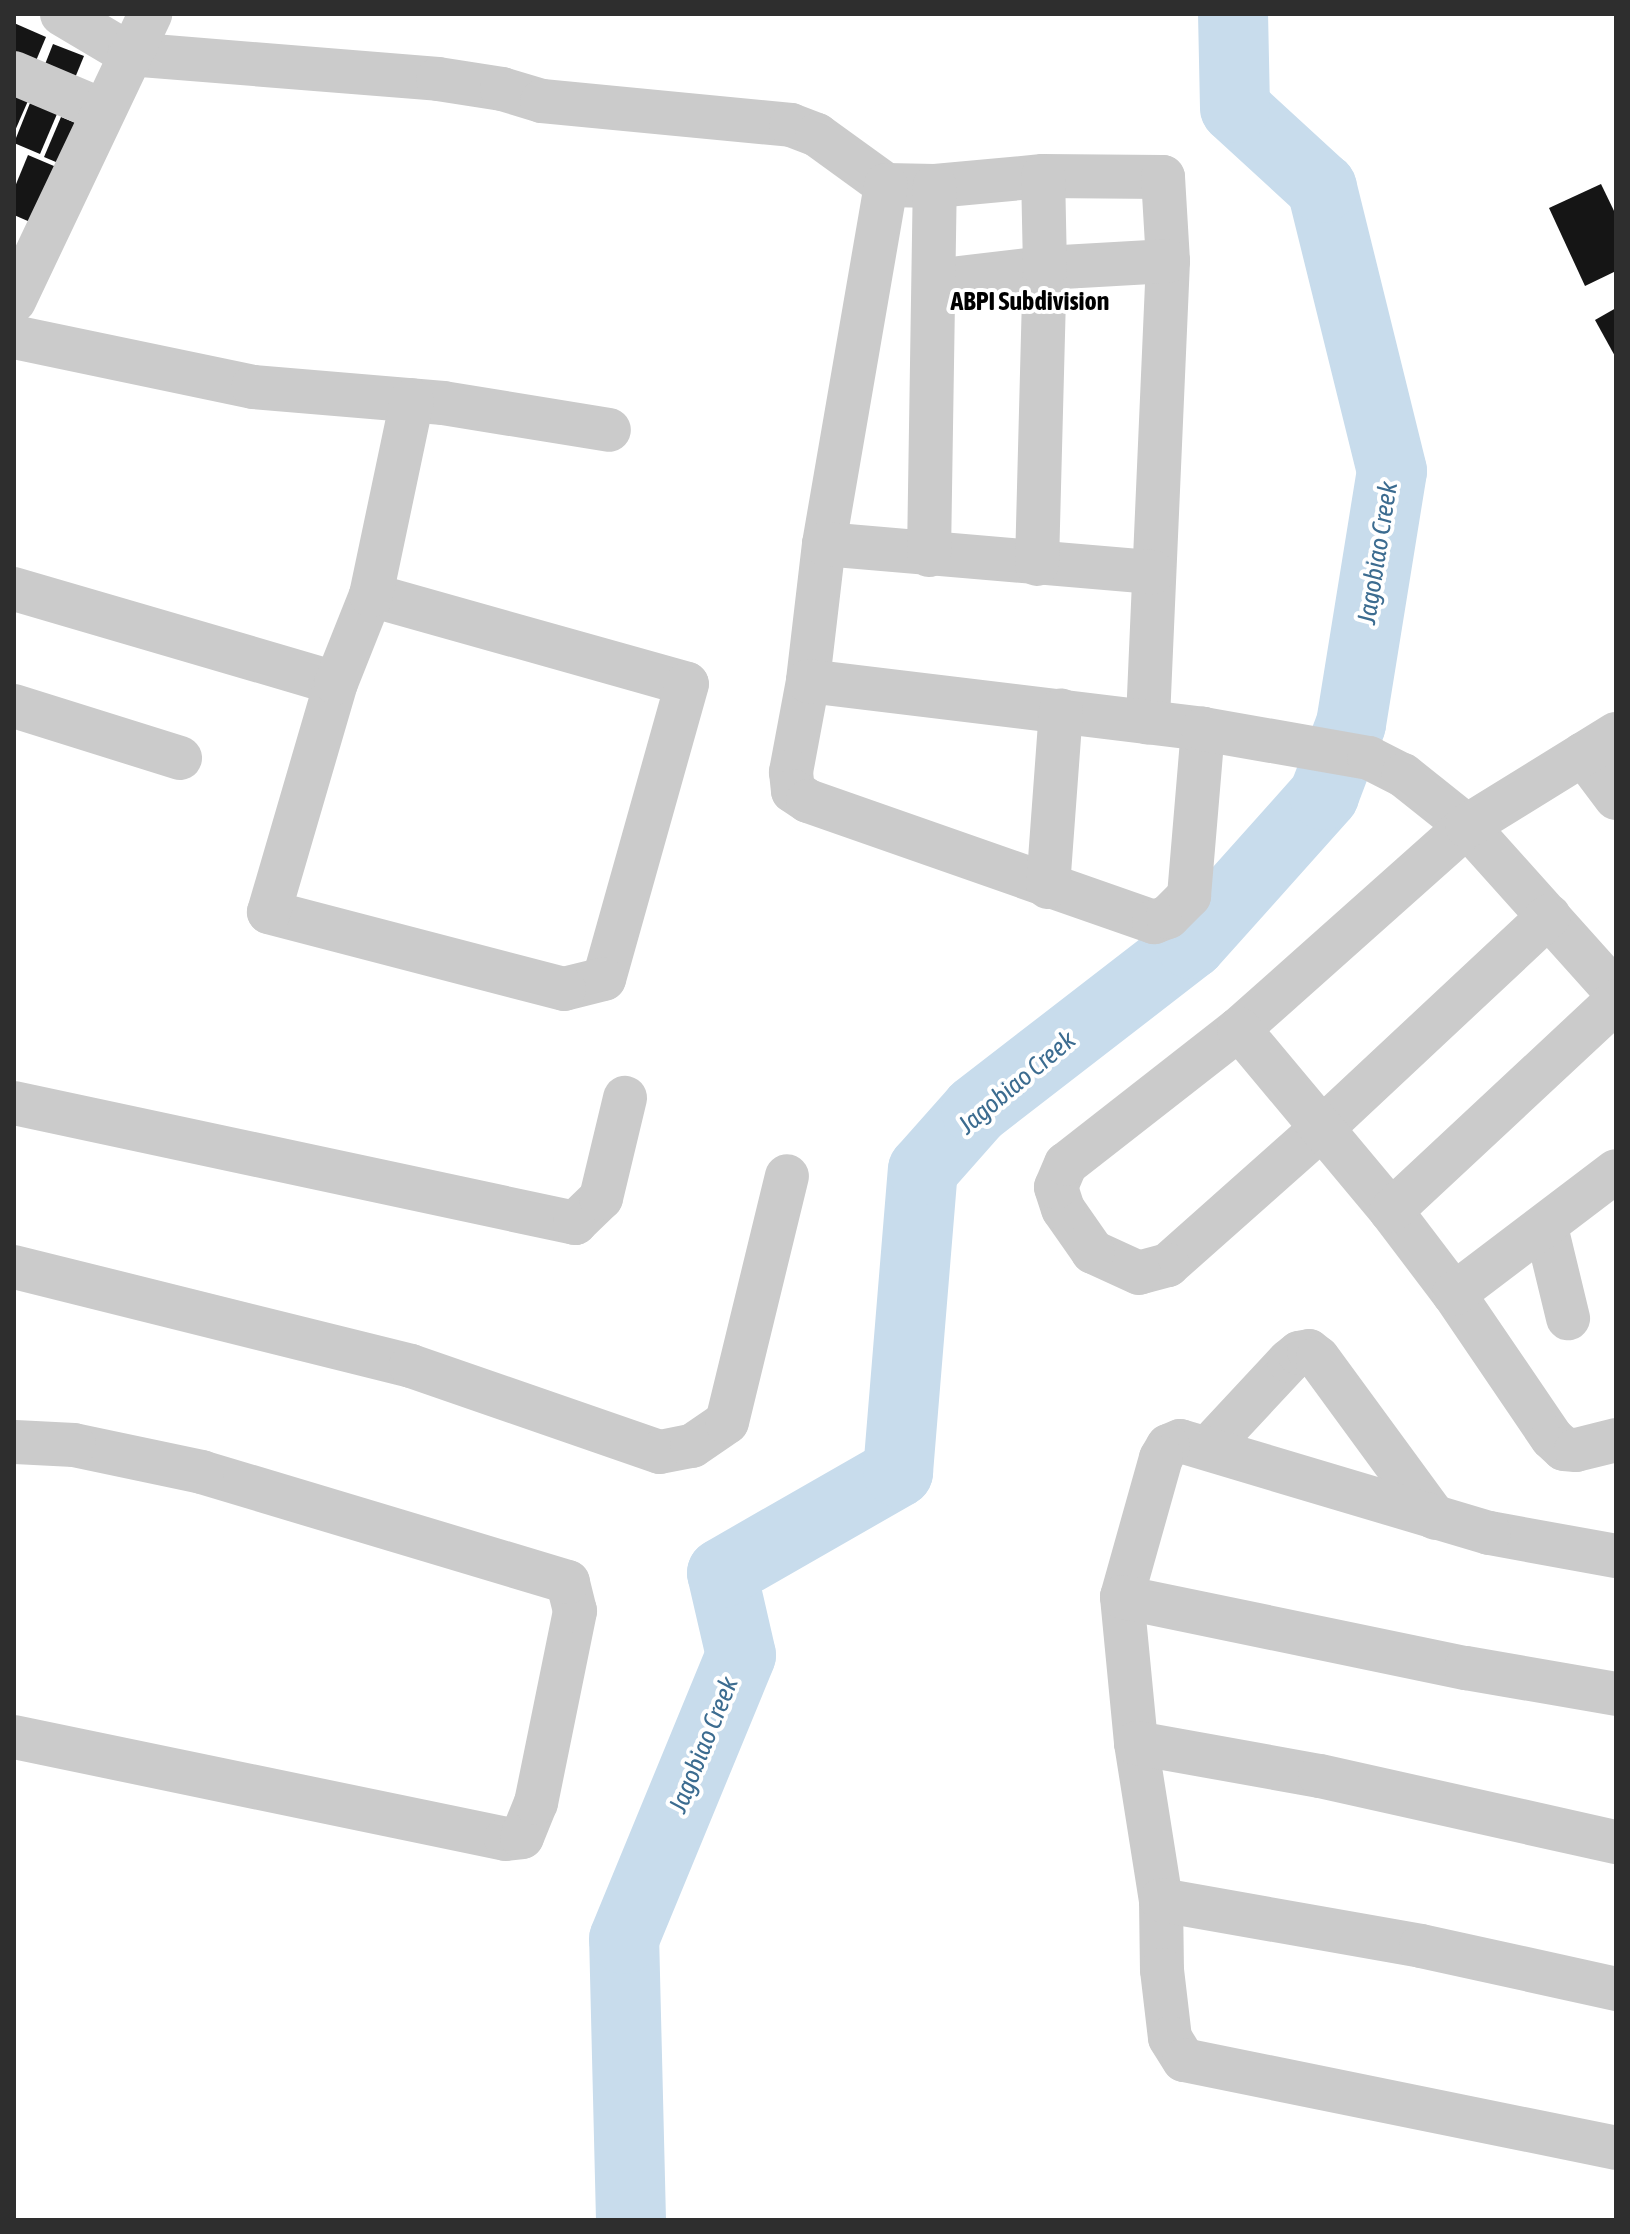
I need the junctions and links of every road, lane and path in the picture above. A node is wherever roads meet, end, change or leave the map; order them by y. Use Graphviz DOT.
graph roads {
  1 [pos="62,14"];
  2 [pos="150,14"];
  3 [pos="129,54"];
  4 [pos="14,73"];
  5 [pos="101,110"];
  6 [pos="1043,176"];
  7 [pos="886,185"];
  8 [pos="935,186"];
  9 [pos="29,228"];
  10 [pos="1168,261"];
  11 [pos="1045,268"];
  12 [pos="934,281"];
  13 [pos="14,301"];
  14 [pos="14,337"];
  15 [pos="412,400"];
  16 [pos="609,430"];
  17 [pos="824,544"];
  18 [pos="929,555"];
  19 [pos="1037,564"];
  20 [pos="1153,572"];
  21 [pos="14,589"];
  22 [pos="371,595"];
  23 [pos="808,681"];
  24 [pos="336,683"];
  25 [pos="14,706"];
  26 [pos="1061,710"];
  27 [pos="1148,723"];
  28 [pos="1203,729"];
  29 [pos="1600,744"];
  30 [pos="180,758"];
  31 [pos="1616,798"];
  32 [pos="1467,826"];
  33 [pos="1048,887"];
  34 [pos="1549,916"];
  35 [pos="1616,992"];
  36 [pos="1616,1001"];
  37 [pos="1239,1029"];
  38 [pos="625,1098"];
  39 [pos="14,1103"];
  40 [pos="1321,1129"];
  41 [pos="1616,1171"];
  42 [pos="787,1176"];
  43 [pos="1391,1211"];
  44 [pos="1546,1227"];
  45 [pos="14,1267"];
  46 [pos="1454,1294"];
  47 [pos="1568,1318"];
  48 [pos="14,1430"];
  49 [pos="1616,1440"];
  50 [pos="15,1442"];
  51 [pos="1208,1448"];
  52 [pos="14,1450"];
  53 [pos="1435,1518"];
  54 [pos="1616,1556"];
  55 [pos="1122,1597"];
  56 [pos="1616,1694"];
  57 [pos="14,1737"];
  58 [pos="1136,1743"];
  59 [pos="1616,1842"];
  60 [pos="1161,1900"];
  61 [pos="1616,1989"];
  62 [pos="1616,2148"];
  1 -- 3 [label="street"];
  2 -- 3 [label="street"];
  3 -- 5 [label="street"];
  3 -- 7 [label="street"];
  4 -- 5 [label="street"];
  5 -- 9 [label="street"];
  6 -- 8 [label="street"];
  6 -- 10 [label="street"];
  6 -- 11 [label="street"];
  7 -- 8 [label="street"];
  7 -- 17 [label="street"];
  8 -- 12 [label="street"];
  9 -- 13 [label="street"];
  10 -- 11 [label="street"];
  10 -- 20 [label="street"];
  11 -- 12 [label="street"];
  11 -- 19 [label="street"];
  12 -- 18 [label="street"];
  14 -- 15 [label="street"];
  15 -- 16 [label="street"];
  15 -- 22 [label="street"];
  17 -- 18 [label="street"];
  17 -- 23 [label="street"];
  18 -- 19 [label="street"];
  19 -- 20 [label="street"];
  20 -- 27 [label="street"];
  21 -- 24 [label="street"];
  22 -- 24 [label="street"];
  22 -- 24 [label="street"];
  23 -- 26 [label="street"];
  23 -- 33 [label="street"];
  25 -- 30 [label="street"];
  26 -- 27 [label="street"];
  26 -- 33 [label="street"];
  27 -- 28 [label="street"];
  28 -- 32 [label="street"];
  28 -- 33 [label="street"];
  29 -- 31 [label="street"];
  29 -- 32 [label="street"];
  32 -- 34 [label="street"];
  32 -- 37 [label="street"];
  34 -- 35 [label="street"];
  34 -- 40 [label="street"];
  36 -- 43 [label="street"];
  37 -- 40 [label="street"];
  37 -- 40 [label="street"];
  38 -- 39 [label="street"];
  40 -- 43 [label="street"];
  41 -- 44 [label="street"];
  42 -- 45 [label="street"];
  43 -- 46 [label="street"];
  44 -- 46 [label="street"];
  44 -- 47 [label="street"];
  46 -- 49 [label="street"];
  48 -- 50 [label="street"];
  50 -- 52 [label="street"];
  50 -- 57 [label="street"];
  51 -- 53 [label="street"];
  51 -- 53 [label="street"];
  51 -- 55 [label="street"];
  53 -- 54 [label="street"];
  55 -- 56 [label="street"];
  55 -- 58 [label="street"];
  58 -- 59 [label="street"];
  58 -- 60 [label="street"];
  60 -- 61 [label="street"];
  60 -- 62 [label="street"];
}
